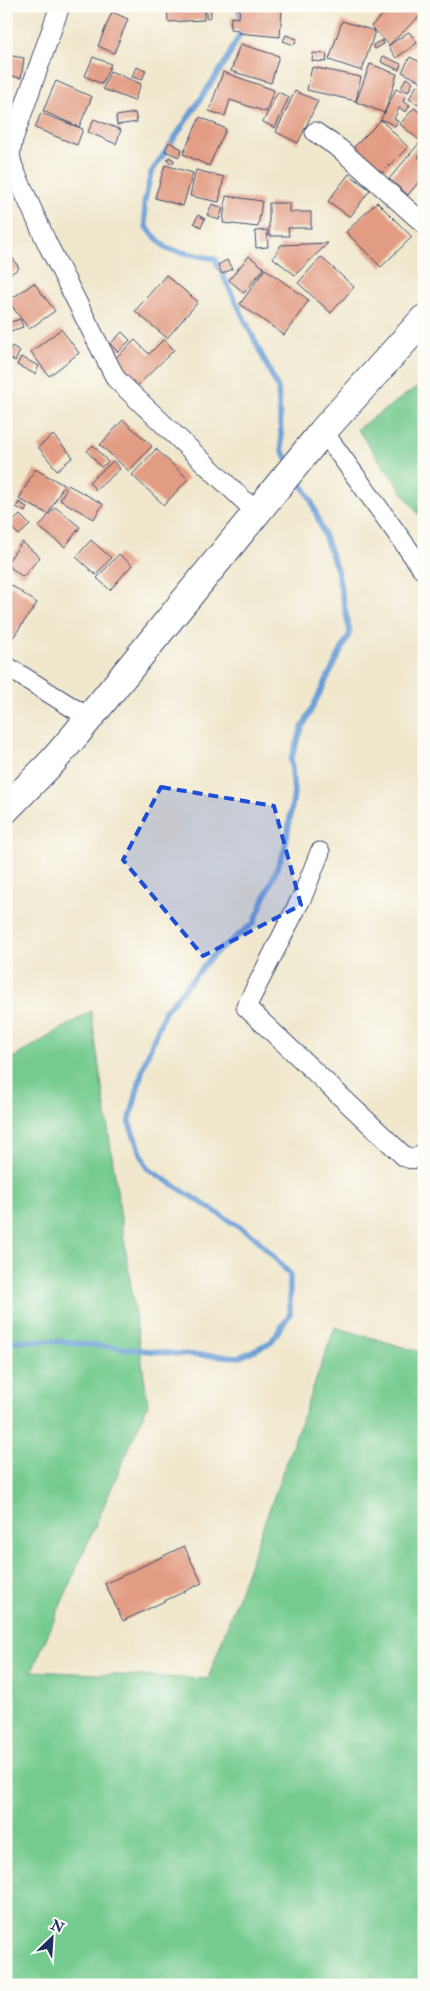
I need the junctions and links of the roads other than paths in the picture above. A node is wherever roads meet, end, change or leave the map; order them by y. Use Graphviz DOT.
graph roads {
  1 [pos="60,6"];
  2 [pos="315,132"];
  3 [pos="424,224"];
  4 [pos="424,319"];
  5 [pos="317,438"];
  6 [pos="256,512"];
  7 [pos="424,570"];
  8 [pos="6,666"];
  9 [pos="89,718"];
  10 [pos="6,808"];
  11 [pos="320,852"];
  12 [pos="424,1152"];
  1 -- 6 [label="street"];
  2 -- 3 [label="street"];
  4 -- 5 [label="highway"];
  5 -- 6 [label="highway"];
  5 -- 7 [label="street"];
  6 -- 9 [label="highway"];
  8 -- 9 [label="street"];
  9 -- 10 [label="highway"];
  11 -- 12 [label="street"];
}
